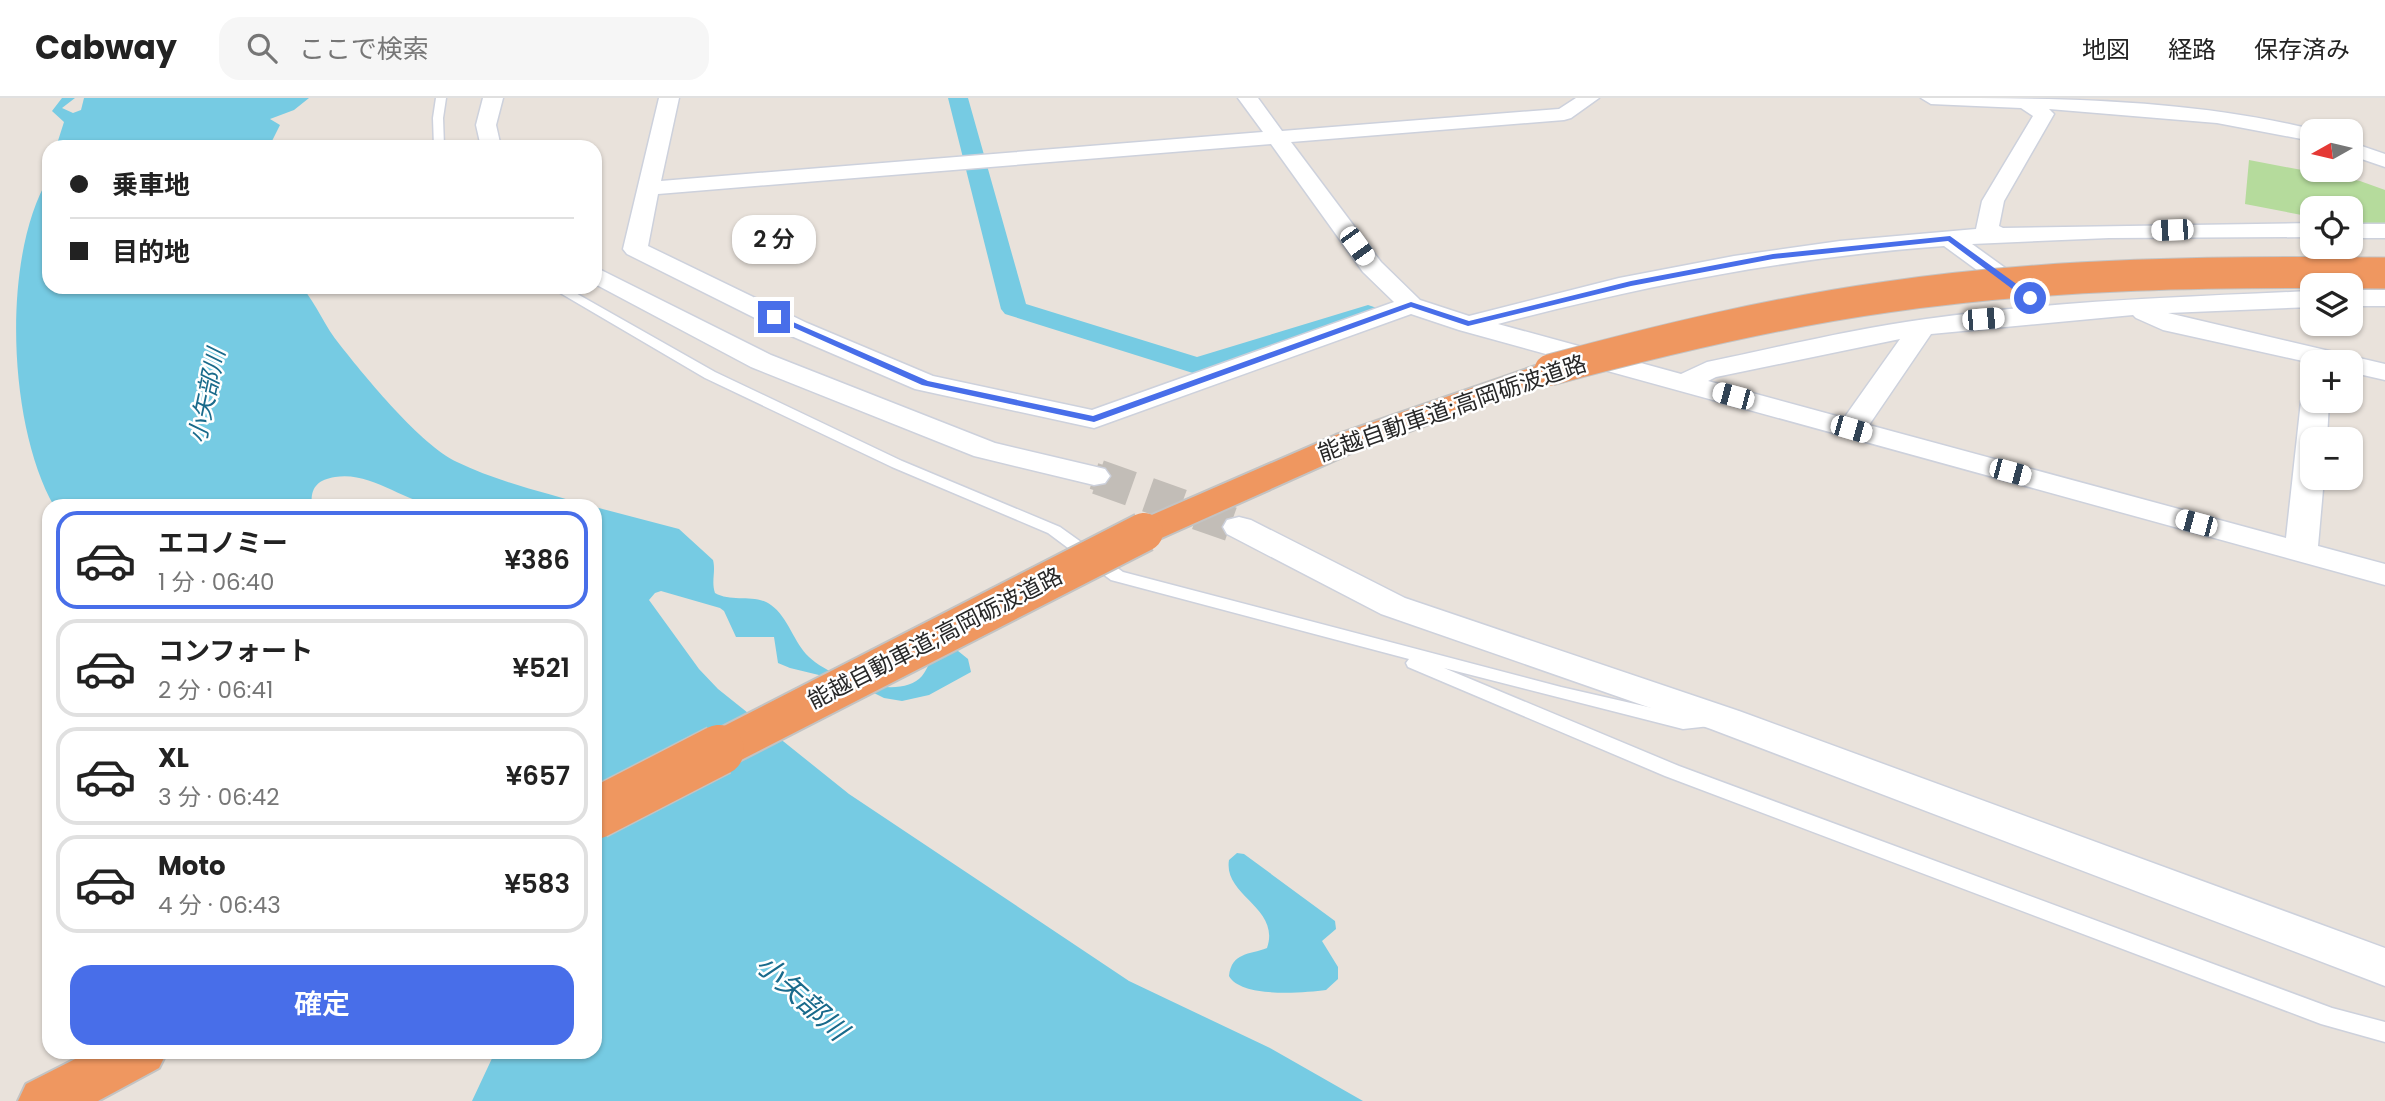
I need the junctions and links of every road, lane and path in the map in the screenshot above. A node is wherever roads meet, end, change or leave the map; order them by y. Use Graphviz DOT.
graph roads {
  1 [pos="441,98"];
  2 [pos="494,98"];
  3 [pos="669,98"];
  4 [pos="1248,98"];
  5 [pos="1589,98"];
  6 [pos="1931,98"];
  7 [pos="2023,100"];
  8 [pos="2300,132"];
  9 [pos="1278,137"];
  10 [pos="439,140"];
  11 [pos="489,140"];
  12 [pos="2363,153"];
  13 [pos="2385,161"];
  14 [pos="651,188"];
  15 [pos="2300,230"];
  16 [pos="2363,230"];
  17 [pos="2385,231"];
  18 [pos="1998,235"];
  19 [pos="1950,239"];
  20 [pos="2385,273"];
  21 [pos="602,278"];
  22 [pos="568,294"];
  23 [pos="2363,298"];
  24 [pos="2385,298"];
  25 [pos="2300,300"];
  26 [pos="1411,305"];
  27 [pos="2131,307"];
  28 [pos="2050,313"];
  29 [pos="1468,324"];
  30 [pos="1923,327"];
  31 [pos="2300,355"];
  32 [pos="2363,367"];
  33 [pos="2385,372"];
  34 [pos="1685,383"];
  35 [pos="1851,429"];
  36 [pos="1094,476"];
  37 [pos="2307,490"];
  38 [pos="1239,527"];
  39 [pos="2301,552"];
  40 [pos="2385,575"];
  41 [pos="1347,635"];
  42 [pos="1725,720"];
  43 [pos="602,810"];
  44 [pos="2385,967"];
  45 [pos="2385,1032"];
  46 [pos="127,1059"];
  47 [pos="46,1101"];
  1 -- 10 [label="lane"];
  2 -- 11 [label="street"];
  3 -- 14 [label="street"];
  4 -- 9 [label="street"];
  5 -- 9 [label="street"];
  6 -- 7 [label="street"];
  7 -- 8 [label="street"];
  7 -- 18 [label="street"];
  9 -- 14 [label="street"];
  9 -- 26 [label="street"];
  12 -- 13 [label="street"];
  14 -- 26 [label="street"];
  15 -- 18 [label="street"];
  16 -- 17 [label="street"];
  18 -- 19 [label="street"];
  19 -- 28 [label="street"];
  19 -- 29 [label="street"];
  20 -- 43 [label="highway, 能越自動車道;高岡砺波道路, bridge"];
  21 -- 36 [label="street"];
  22 -- 41 [label="lane"];
  23 -- 24 [label="street"];
  25 -- 27 [label="street"];
  26 -- 29 [label="street"];
  27 -- 28 [label="street"];
  27 -- 31 [label="street"];
  28 -- 30 [label="street"];
  29 -- 34 [label="street"];
  30 -- 34 [label="street"];
  30 -- 35 [label="street"];
  32 -- 33 [label="street"];
  34 -- 35 [label="street"];
  35 -- 39 [label="street"];
  37 -- 39 [label="street"];
  38 -- 42 [label="street"];
  39 -- 40 [label="street"];
  41 -- 42 [label="lane"];
  41 -- 45 [label="lane"];
  42 -- 44 [label="street"];
  46 -- 47 [label="highway"];
}
